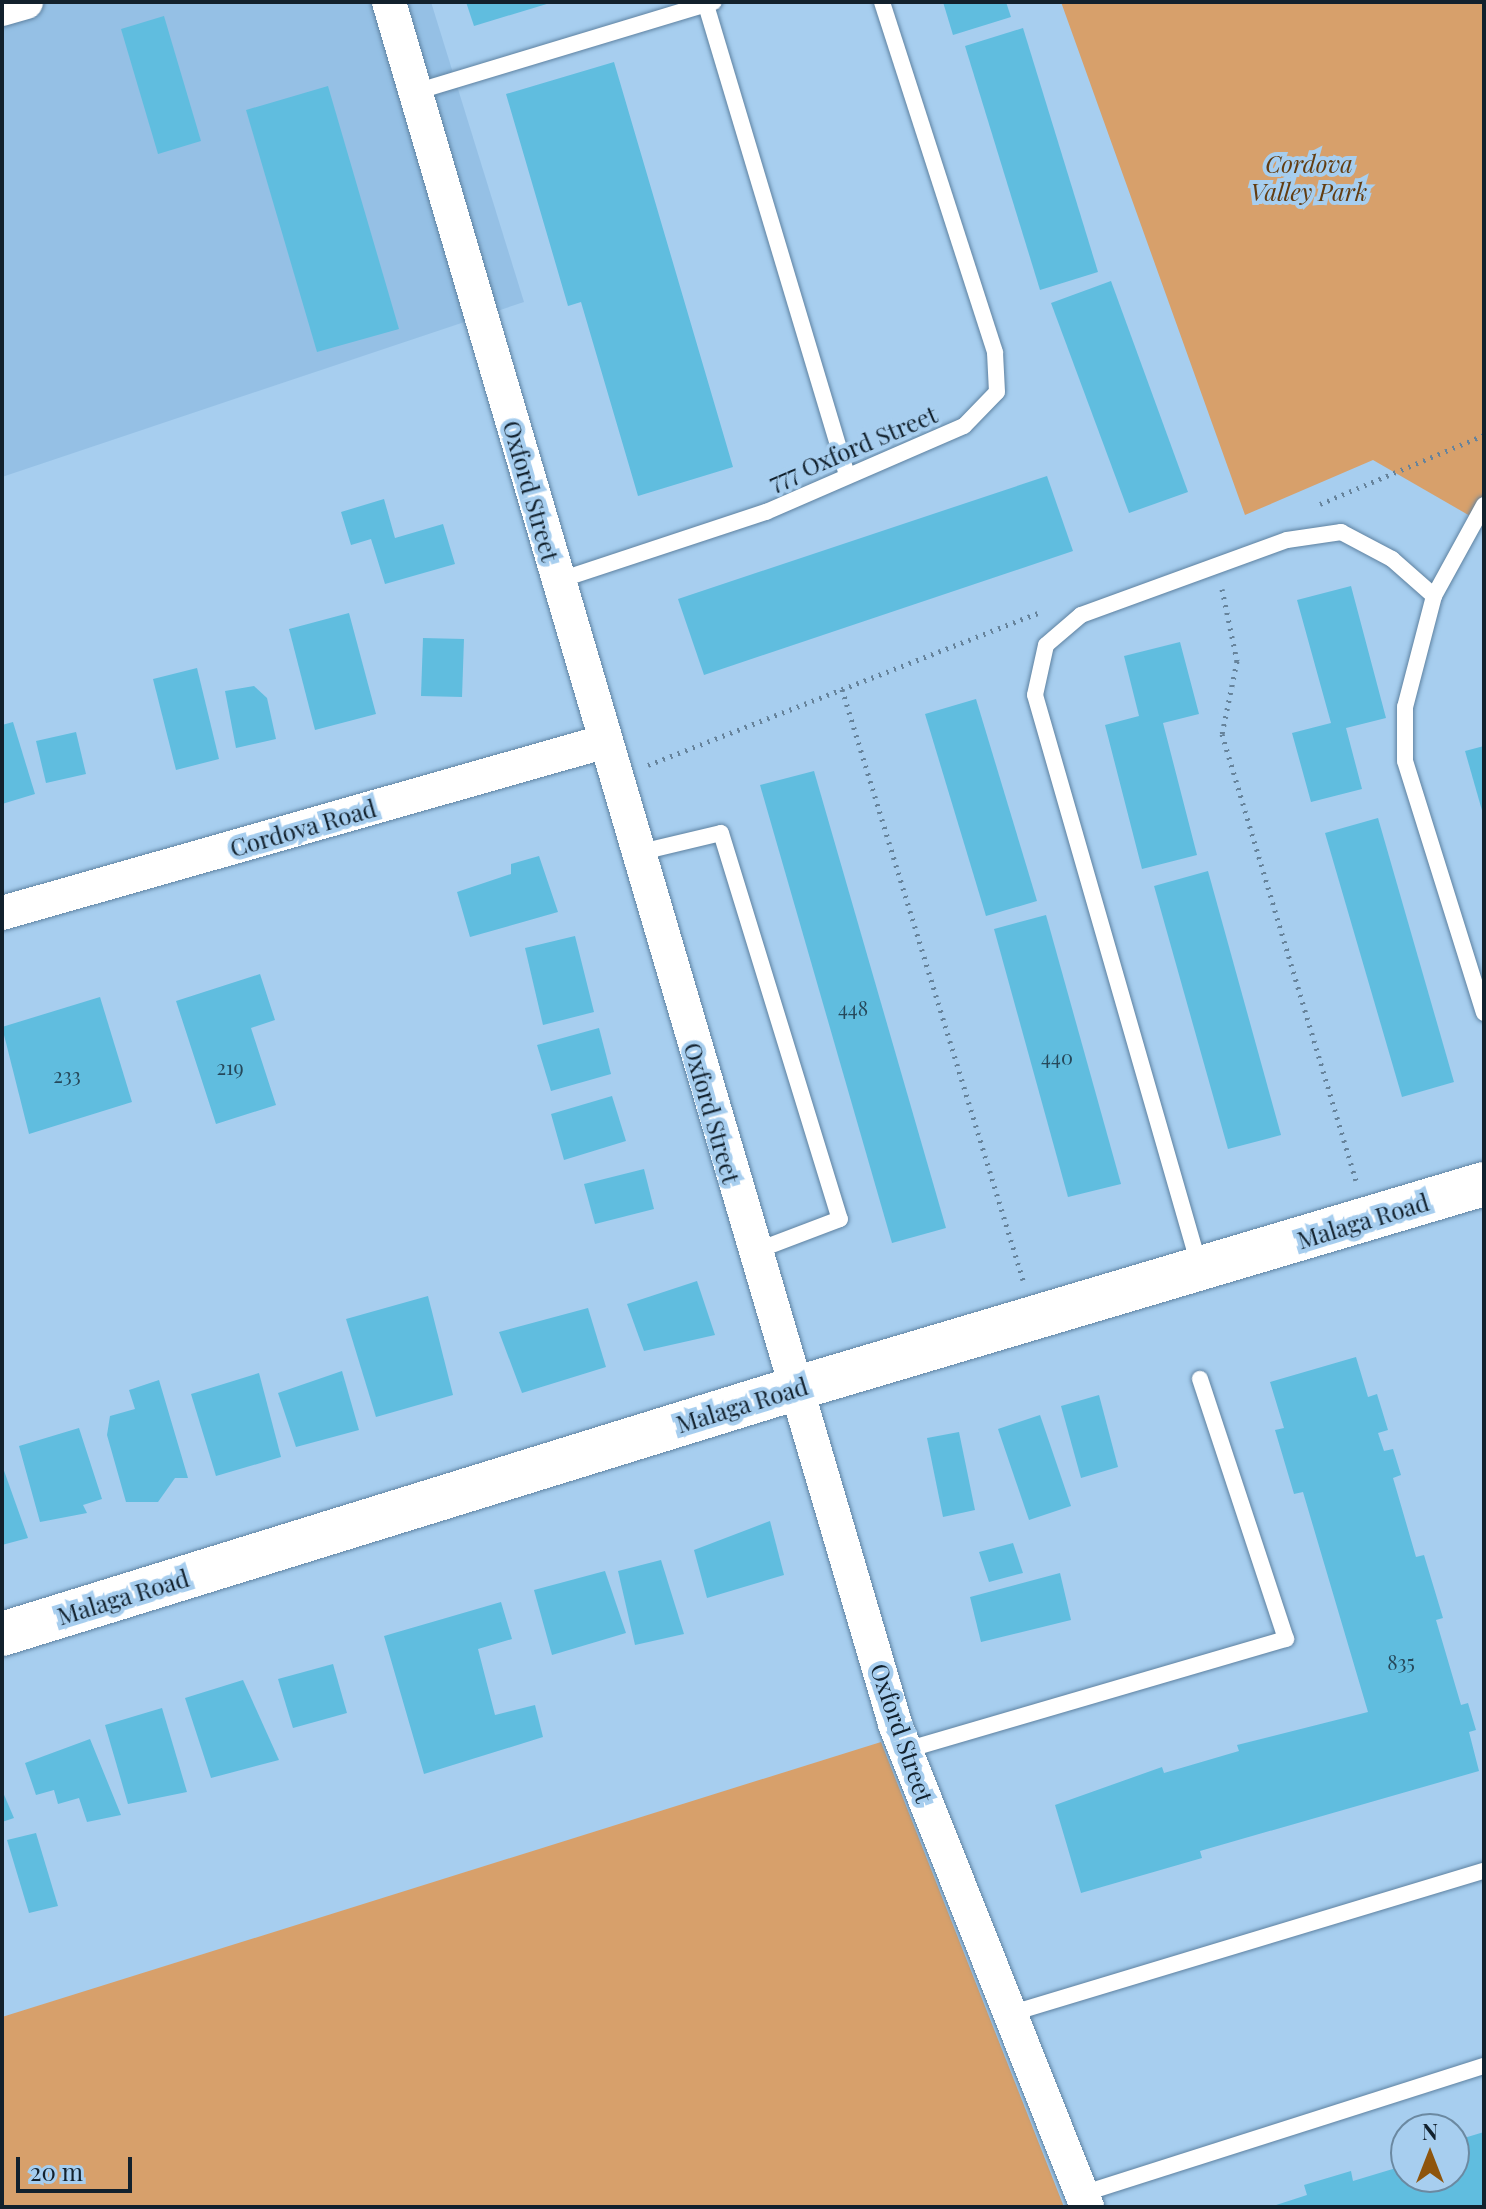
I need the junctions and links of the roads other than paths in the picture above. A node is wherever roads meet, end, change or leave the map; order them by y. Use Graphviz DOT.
graph roads {
  1 [pos="26,2"];
  2 [pos="389,2"];
  3 [pos="882,2"];
  4 [pos="711,3"];
  5 [pos="2,9"];
  6 [pos="415,92"];
  7 [pos="847,474"];
  8 [pos="1484,505"];
  9 [pos="557,581"];
  10 [pos="1434,596"];
  11 [pos="603,742"];
  12 [pos="636,853"];
  13 [pos="2,913"];
  14 [pos="1484,1013"];
  15 [pos="1484,1184"];
  16 [pos="753,1252"];
  17 [pos="1201,1271"];
  18 [pos="1200,1379"];
  19 [pos="794,1389"];
  20 [pos="2,1634"];
  21 [pos="906,1750"];
  22 [pos="1484,1871"];
  23 [pos="1009,2014"];
  24 [pos="1484,2066"];
  25 [pos="1085,2200"];
  1 -- 5 [label="street"];
  2 -- 6 [label="street, Oxford Street"];
  3 -- 7 [label="lane, 777 Oxford Street"];
  4 -- 6 [label="lane"];
  4 -- 7 [label="lane"];
  6 -- 9 [label="street, Oxford Street"];
  7 -- 9 [label="lane, 777 Oxford Street"];
  8 -- 10 [label="lane"];
  9 -- 11 [label="street, Oxford Street"];
  10 -- 14 [label="lane"];
  10 -- 17 [label="lane"];
  11 -- 12 [label="street, Oxford Street"];
  11 -- 13 [label="street, Cordova Road"];
  12 -- 16 [label="street, Oxford Street"];
  12 -- 16 [label="lane"];
  15 -- 17 [label="street, Malaga Road"];
  16 -- 19 [label="street, Oxford Street"];
  17 -- 19 [label="street, Malaga Road"];
  18 -- 21 [label="lane"];
  19 -- 20 [label="street, Malaga Road"];
  19 -- 21 [label="street, Oxford Street"];
  21 -- 23 [label="street, Oxford Street"];
  22 -- 23 [label="lane"];
  23 -- 25 [label="street, Oxford Street"];
  24 -- 25 [label="lane"];
}
